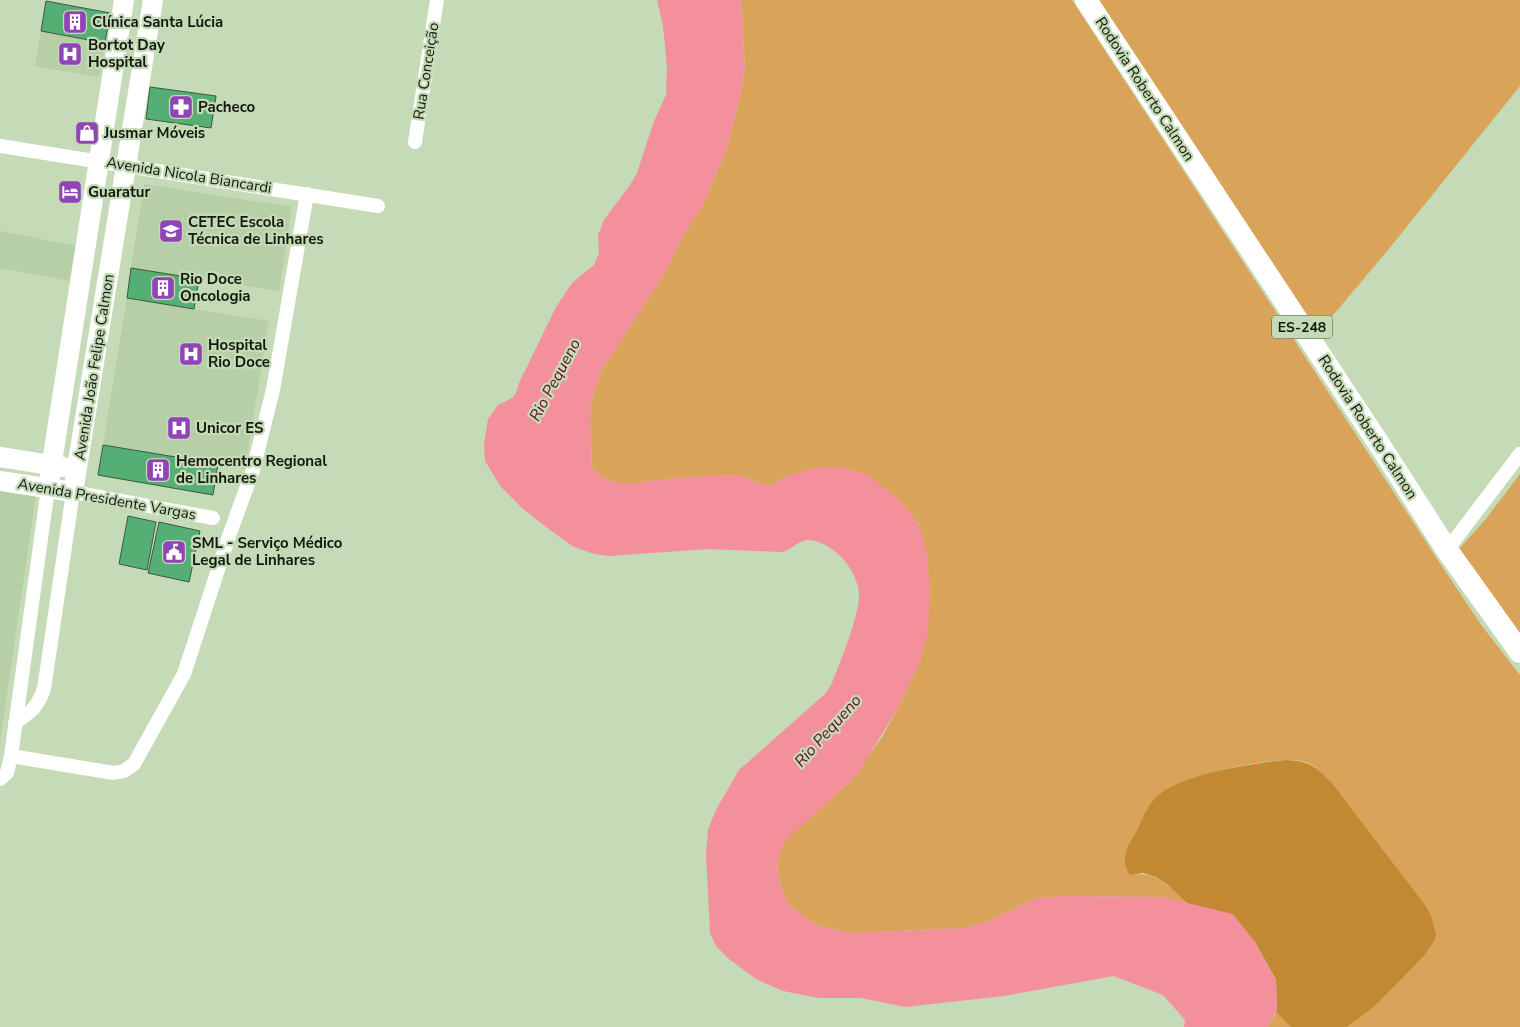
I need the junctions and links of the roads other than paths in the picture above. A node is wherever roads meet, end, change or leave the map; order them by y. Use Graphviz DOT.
graph roads {
  1 [pos="124,0"];
  2 [pos="153,0"];
  3 [pos="437,0"];
  4 [pos="1086,0"];
  5 [pos="414,142"];
  6 [pos="0,146"];
  7 [pos="99,161"];
  8 [pos="126,166"];
  9 [pos="307,194"];
  10 [pos="378,206"];
  11 [pos="1520,454"];
  12 [pos="0,457"];
  13 [pos="51,465"];
  14 [pos="77,469"];
  15 [pos="0,481"];
  16 [pos="48,488"];
  17 [pos="73,492"];
  18 [pos="214,518"];
  19 [pos="1447,550"];
  20 [pos="1520,652"];
  21 [pos="15,722"];
  22 [pos="11,756"];
  23 [pos="0,779"];
  1 -- 7 [label="main road, Avenida João Felipe Calmon"];
  2 -- 8 [label="main road, Avenida João Felipe Calmon"];
  3 -- 5 [label="street, Rua Conceição"];
  4 -- 19 [label="main road, Rodovia Roberto Calmon / ES-248"];
  6 -- 7 [label="street, Avenida Nicola Biancardi"];
  7 -- 8 [label="street, Avenida Nicola Biancardi"];
  7 -- 13 [label="main road, Avenida João Felipe Calmon"];
  8 -- 9 [label="street, Avenida Nicola Biancardi"];
  8 -- 14 [label="main road, Avenida João Felipe Calmon"];
  9 -- 10 [label="street, Avenida Nicola Biancardi"];
  9 -- 22 [label="street"];
  11 -- 19 [label="street"];
  12 -- 13 [label="main road, Avenida Presidente Vargas"];
  13 -- 14 [label="main road, Avenida Presidente Vargas"];
  13 -- 16 [label="main road, Avenida João Felipe Calmon"];
  14 -- 17 [label="main road, Avenida João Felipe Calmon"];
  15 -- 16 [label="main road, Avenida Presidente Vargas"];
  16 -- 17 [label="main road, Avenida Presidente Vargas"];
  16 -- 21 [label="street, Avenida João Felipe Calmon"];
  17 -- 18 [label="street, Avenida Presidente Vargas"];
  17 -- 21 [label="street, Avenida João Felipe Calmon"];
  19 -- 20 [label="main road, Rodovia Roberto Calmon / ES-248"];
  21 -- 22 [label="street, Avenida João Felipe Calmon"];
  22 -- 23 [label="street, Avenida João Felipe Calmon"];
}
